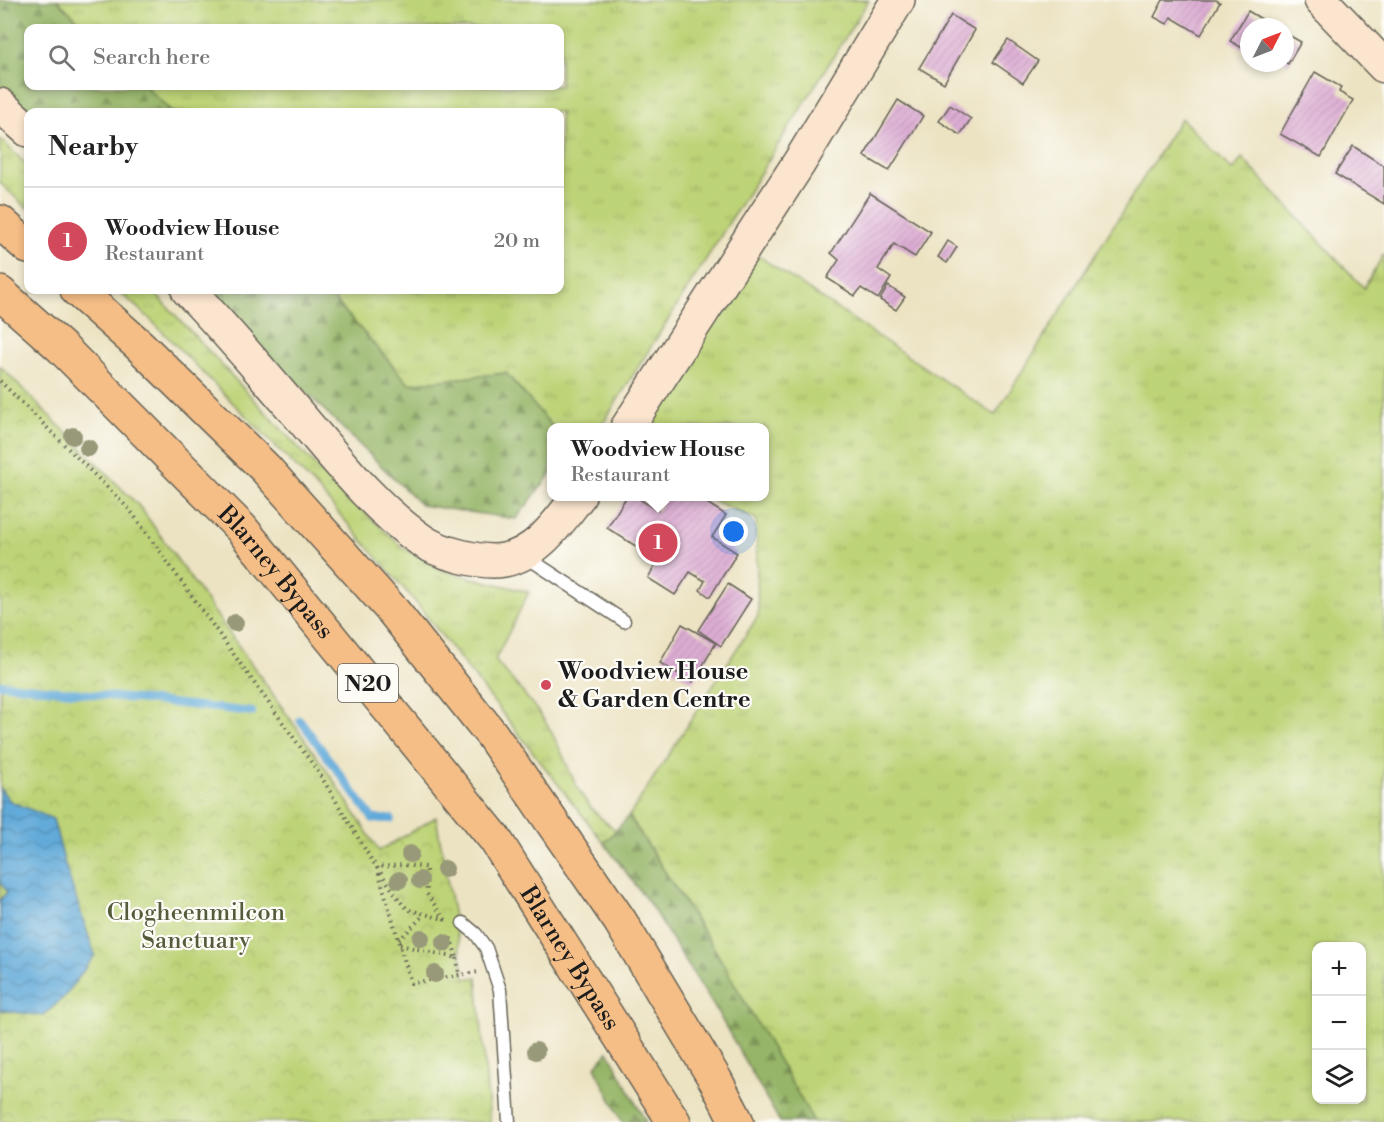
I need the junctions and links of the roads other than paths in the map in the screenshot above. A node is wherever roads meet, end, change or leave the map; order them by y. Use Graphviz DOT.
graph roads {
  1 [pos="898,0"];
  2 [pos="1321,0"];
  3 [pos="1384,66"];
  4 [pos="0,105"];
  5 [pos="24,126"];
  6 [pos="0,222"];
  7 [pos="24,243"];
  8 [pos="0,293"];
  9 [pos="82,294"];
  10 [pos="192,294"];
  11 [pos="630,423"];
  12 [pos="575,501"];
  13 [pos="521,554"];
  14 [pos="624,621"];
  15 [pos="463,923"];
  16 [pos="509,1122"];
  17 [pos="674,1122"];
  18 [pos="737,1122"];
  1 -- 11 [label="street"];
  2 -- 3 [label="street"];
  4 -- 5 [label="street"];
  6 -- 7 [label="highway"];
  8 -- 17 [label="highway, Blarney Bypass / N20"];
  9 -- 18 [label="highway, N20"];
  10 -- 13 [label="street"];
  12 -- 13 [label="street"];
  13 -- 14 [label="lane"];
  15 -- 16 [label="lane"];
}
